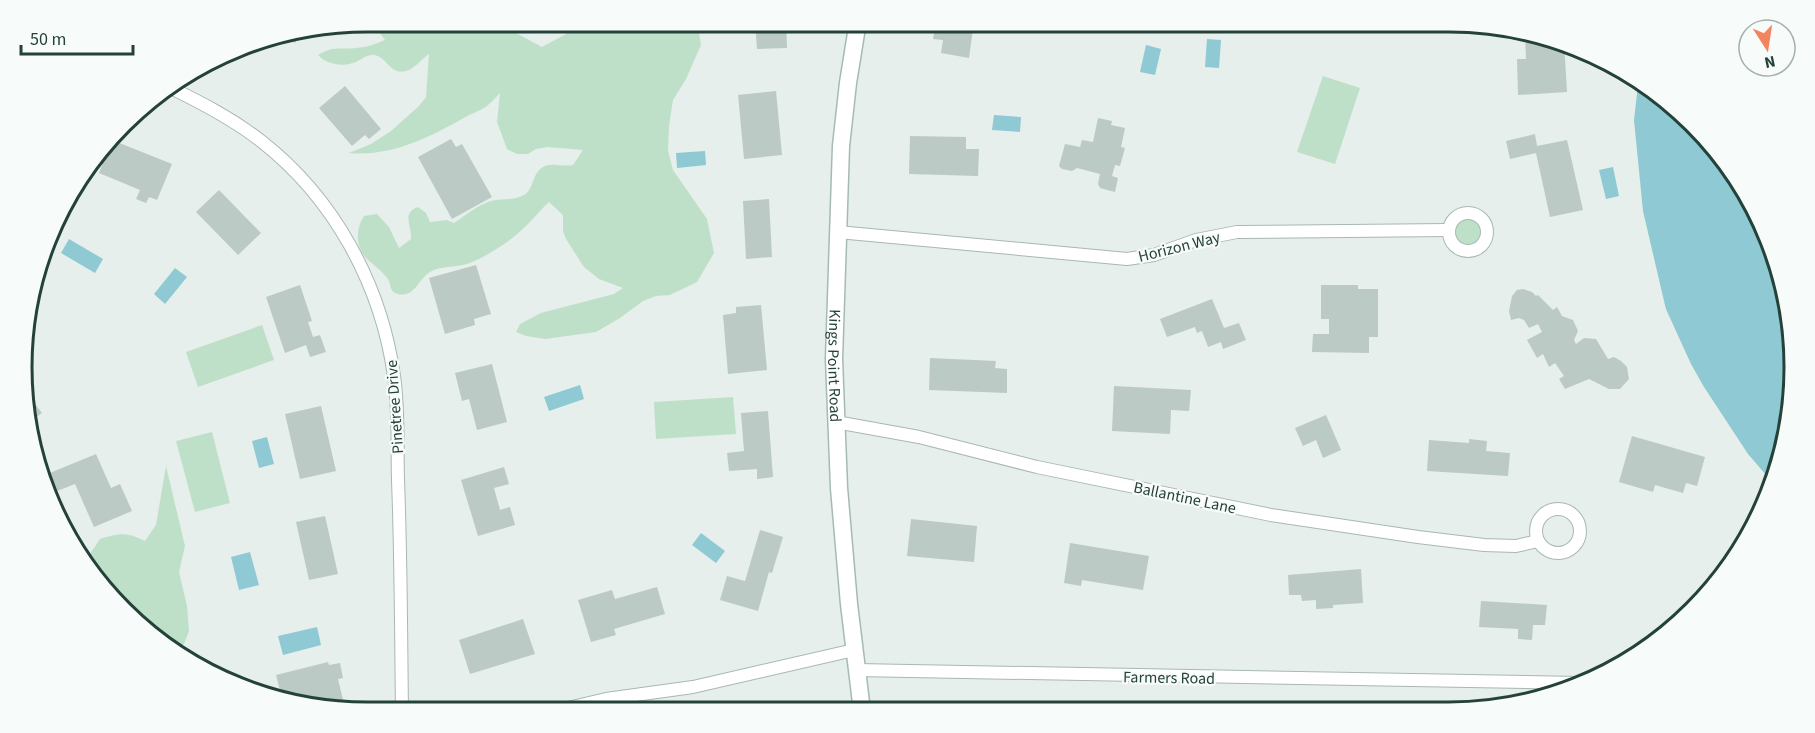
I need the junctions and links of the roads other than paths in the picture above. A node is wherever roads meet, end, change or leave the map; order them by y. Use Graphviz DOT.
graph roads {
  1 [pos="856,31"];
  2 [pos="176,91"];
  3 [pos="1448,230"];
  4 [pos="838,232"];
  5 [pos="836,422"];
  6 [pos="1538,541"];
  7 [pos="854,650"];
  8 [pos="856,670"];
  9 [pos="1559,683"];
  10 [pos="402,702"];
  11 [pos="592,702"];
  12 [pos="861,702"];
  1 -- 4 [label="main road, Kings Point Road"];
  2 -- 10 [label="street, Pinetree Drive"];
  3 -- 4 [label="street, Horizon Way"];
  4 -- 5 [label="main road, Kings Point Road"];
  5 -- 6 [label="street, Ballantine Lane"];
  5 -- 7 [label="main road, Kings Point Road"];
  7 -- 8 [label="main road, Kings Point Road"];
  7 -- 11 [label="street"];
  8 -- 9 [label="street, Farmers Road"];
  8 -- 12 [label="main road, Kings Point Road"];
}
